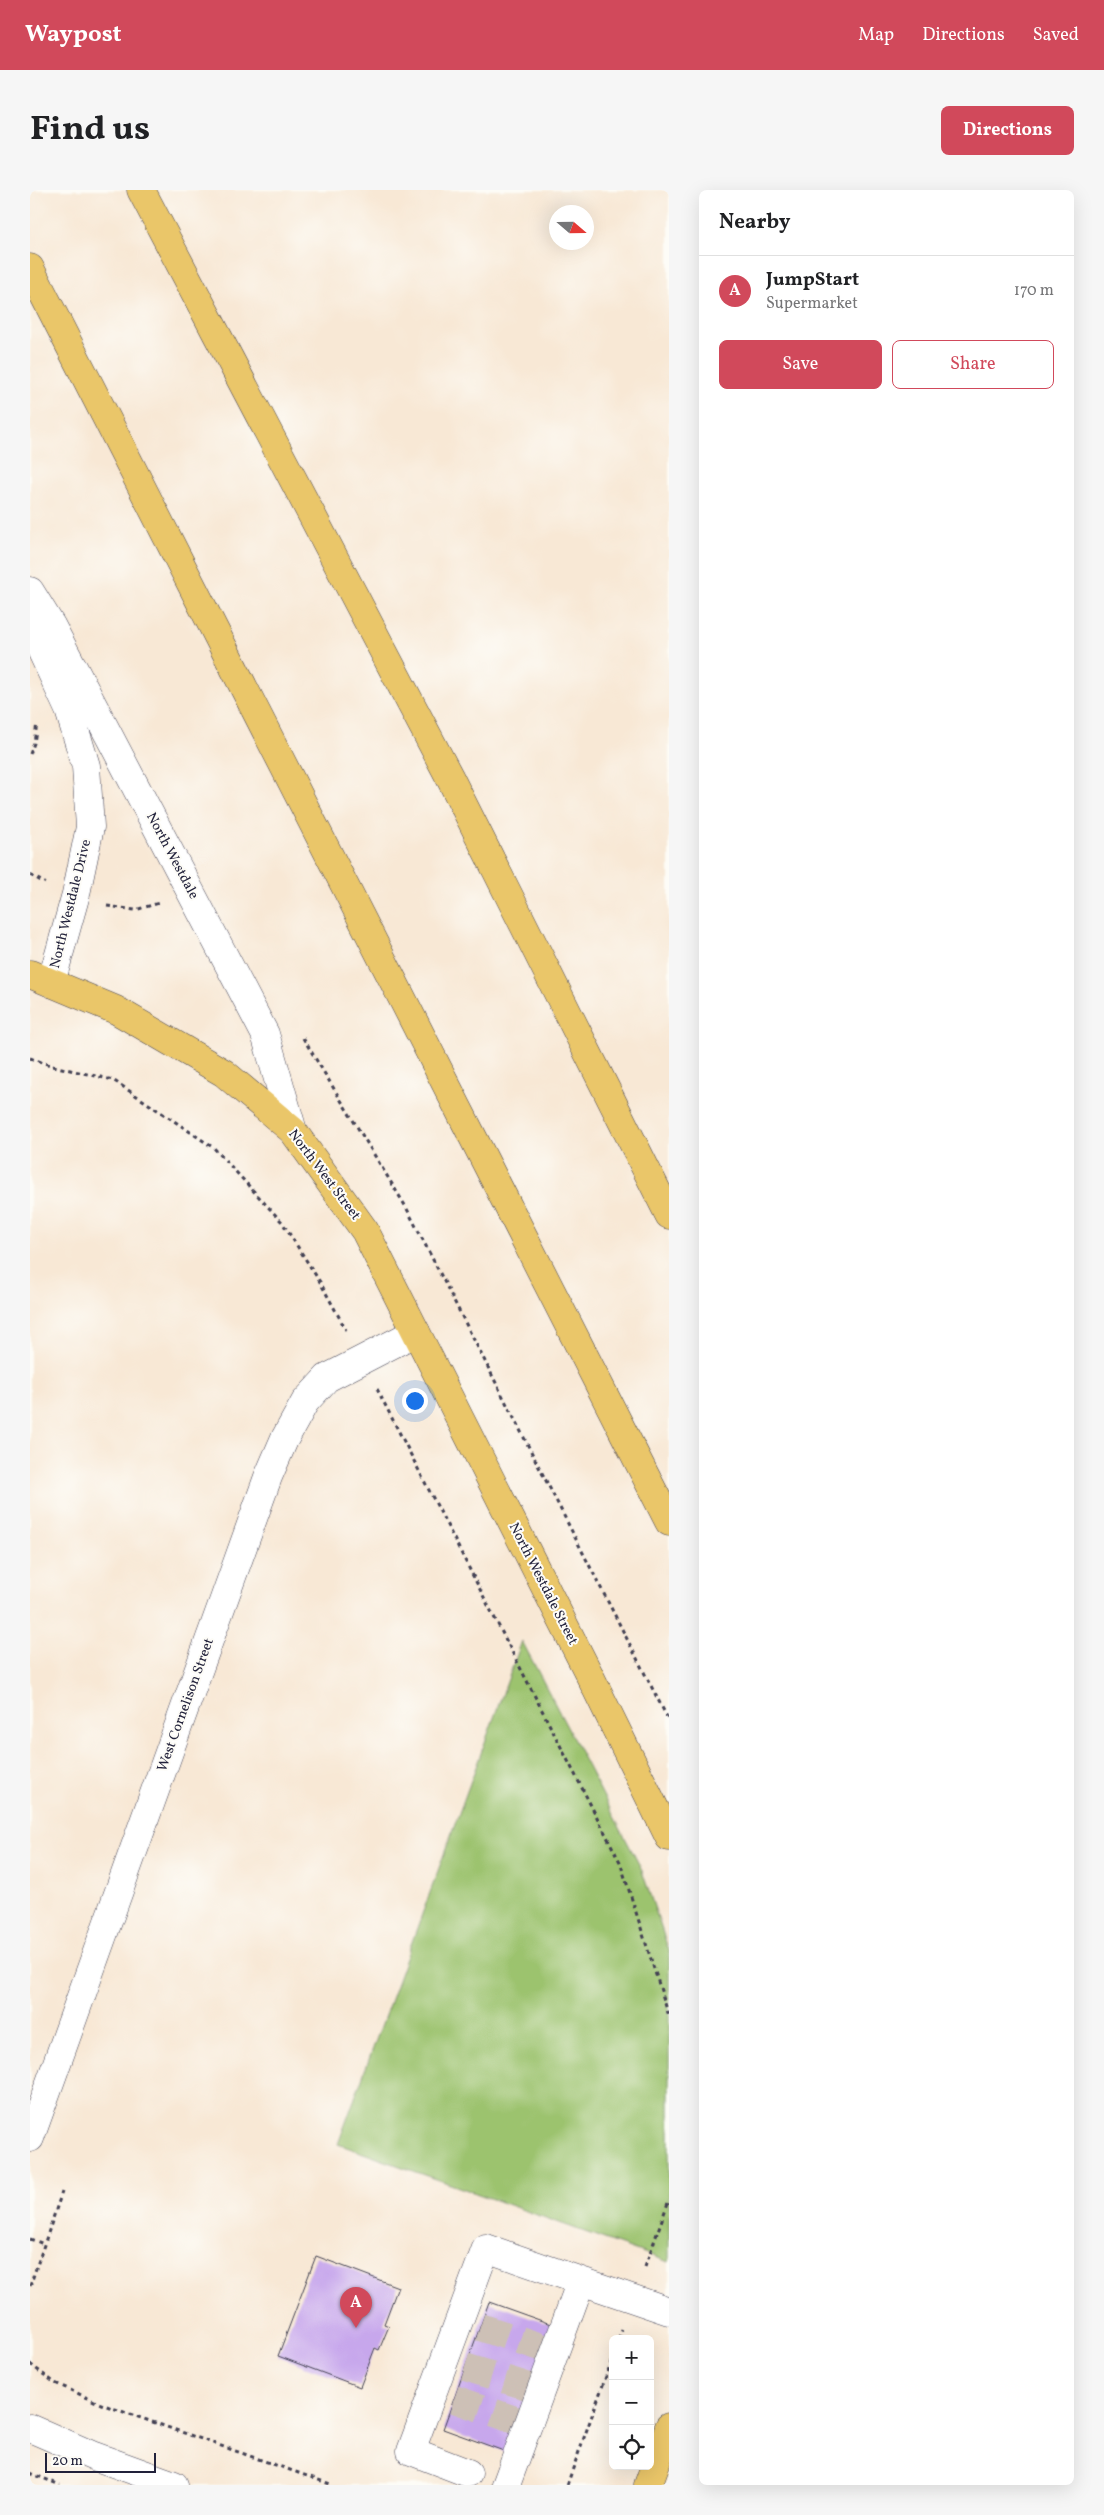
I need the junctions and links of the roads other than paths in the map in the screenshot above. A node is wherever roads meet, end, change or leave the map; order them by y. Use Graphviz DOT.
graph roads {
  1 [pos="141,190"];
  2 [pos="30,268"];
  3 [pos="30,591"];
  4 [pos="30,626"];
  5 [pos="41,979"];
  6 [pos="293,1131"];
  7 [pos="669,1215"];
  8 [pos="416,1332"];
  9 [pos="669,1522"];
  10 [pos="669,1837"];
  11 [pos="30,2138"];
  12 [pos="581,2281"];
  13 [pos="669,2311"];
  14 [pos="669,2427"];
  15 [pos="30,2428"];
  16 [pos="466,2479"];
  17 [pos="174,2485"];
  18 [pos="501,2485"];
  19 [pos="506,2485"];
  20 [pos="648,2485"];
  1 -- 7 [label="main road"];
  2 -- 9 [label="main road"];
  3 -- 6 [label="street, North Westdale"];
  4 -- 5 [label="street, North Westdale Drive"];
  5 -- 6 [label="main road, North West Street"];
  6 -- 8 [label="main road, North West Street"];
  8 -- 10 [label="main road, North Westdale Street"];
  8 -- 11 [label="street, West Cornelison Street"];
  12 -- 13 [label="street"];
  12 -- 16 [label="street"];
  12 -- 19 [label="street"];
  14 -- 20 [label="main road"];
  15 -- 17 [label="street"];
  16 -- 18 [label="street"];
}
